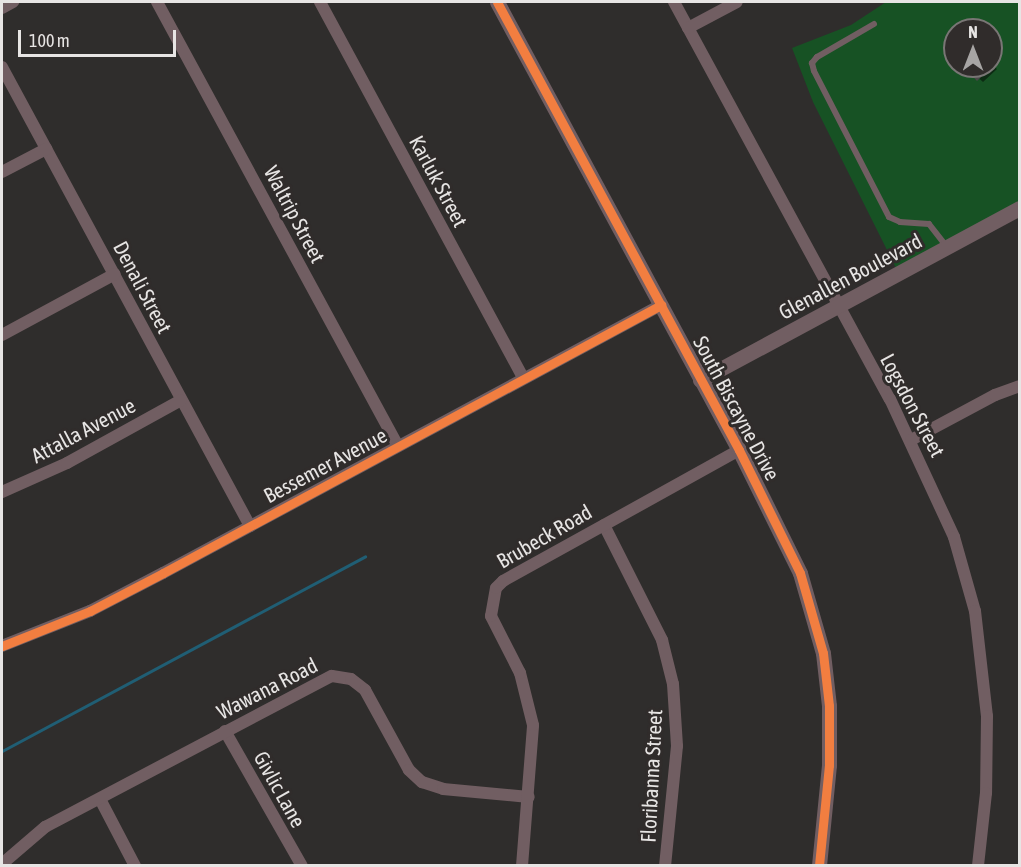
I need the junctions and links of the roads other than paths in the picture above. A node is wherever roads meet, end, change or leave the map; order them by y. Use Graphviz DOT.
graph roads {
  1 [pos="13,2"];
  2 [pos="157,2"];
  3 [pos="320,2"];
  4 [pos="497,2"];
  5 [pos="674,2"];
  6 [pos="736,2"];
  7 [pos="2,8"];
  8 [pos="874,24"];
  9 [pos="688,28"];
  10 [pos="2,67"];
  11 [pos="46,148"];
  12 [pos="2,172"];
  13 [pos="1020,208"];
  14 [pos="947,247"];
  15 [pos="115,274"];
  16 [pos="661,304"];
  17 [pos="838,306"];
  18 [pos="2,335"];
  19 [pos="524,378"];
  20 [pos="700,380"];
  21 [pos="1020,386"];
  22 [pos="181,400"];
  23 [pos="911,440"];
  24 [pos="398,446"];
  25 [pos="739,450"];
  26 [pos="2,492"];
  27 [pos="604,525"];
  28 [pos="250,526"];
  29 [pos="2,646"];
  30 [pos="225,731"];
  31 [pos="529,797"];
  32 [pos="100,799"];
  33 [pos="2,864"];
  34 [pos="135,866"];
  35 [pos="302,866"];
  36 [pos="522,866"];
  37 [pos="665,866"];
  38 [pos="819,866"];
  39 [pos="978,866"];
  1 -- 7 [label="street"];
  2 -- 24 [label="street, Waltrip Street"];
  3 -- 19 [label="street, Karluk Street"];
  4 -- 16 [label="street, South Biscayne Drive"];
  5 -- 9 [label="street, Logsdon Street"];
  6 -- 9 [label="street"];
  8 -- 14 [label="lane"];
  9 -- 17 [label="street, Logsdon Street"];
  10 -- 11 [label="street, Denali Street"];
  11 -- 12 [label="street"];
  11 -- 15 [label="street, Denali Street"];
  13 -- 14 [label="street, Glenallen Boulevard"];
  14 -- 17 [label="street, Glenallen Boulevard"];
  15 -- 18 [label="street"];
  15 -- 22 [label="street, Denali Street"];
  16 -- 19 [label="street, Bessemer Avenue"];
  16 -- 20 [label="street, South Biscayne Drive"];
  17 -- 20 [label="street, Glenallen Boulevard"];
  17 -- 23 [label="street, Logsdon Street"];
  19 -- 24 [label="street, Bessemer Avenue"];
  20 -- 25 [label="street, South Biscayne Drive"];
  21 -- 23 [label="street"];
  22 -- 26 [label="street, Attalla Avenue"];
  22 -- 28 [label="street, Denali Street"];
  23 -- 39 [label="street, Logsdon Street"];
  24 -- 28 [label="street, Bessemer Avenue"];
  25 -- 27 [label="street, Brubeck Road"];
  25 -- 38 [label="street, South Biscayne Drive"];
  27 -- 31 [label="street, Brubeck Road"];
  27 -- 37 [label="street, Floribanna Street"];
  28 -- 29 [label="street, Bessemer Avenue"];
  30 -- 31 [label="street, Wawana Road"];
  30 -- 32 [label="street, Wawana Road"];
  30 -- 35 [label="street, Givlic Lane"];
  31 -- 36 [label="street, Brubeck Road"];
  32 -- 33 [label="street, Wawana Road"];
  32 -- 34 [label="street"];
}
